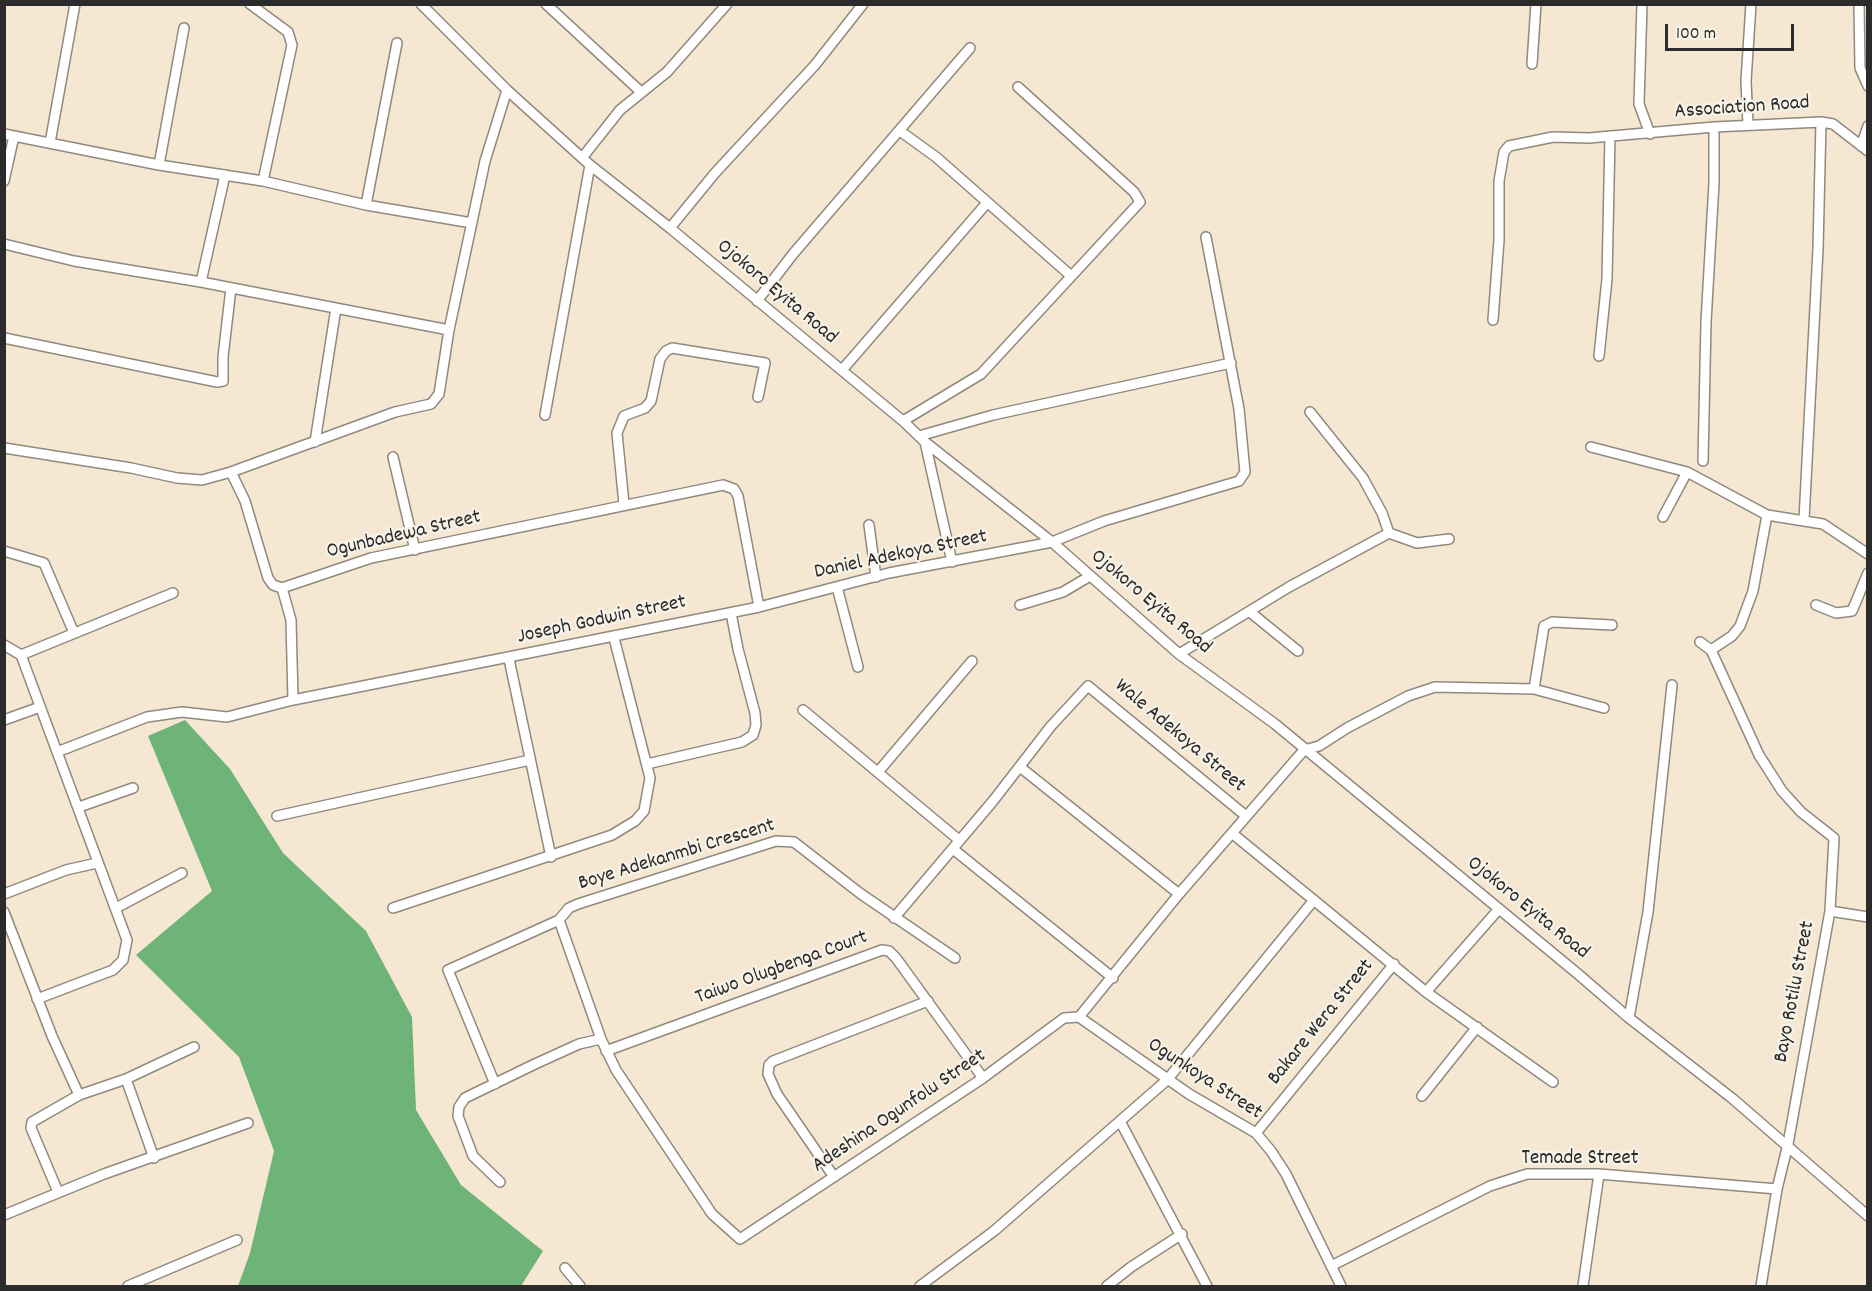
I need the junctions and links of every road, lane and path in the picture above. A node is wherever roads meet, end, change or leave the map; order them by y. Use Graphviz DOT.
graph roads {
  1 [pos="75,4"];
  2 [pos="250,4"];
  3 [pos="421,4"];
  4 [pos="546,4"];
  5 [pos="711,4"];
  6 [pos="727,4"];
  7 [pos="863,4"];
  8 [pos="1536,4"];
  9 [pos="1641,4"];
  10 [pos="1751,4"];
  11 [pos="1859,4"];
  12 [pos="719,12"];
  13 [pos="184,28"];
  14 [pos="397,43"];
  15 [pos="969,48"];
  16 [pos="1532,64"];
  17 [pos="1868,86"];
  18 [pos="1018,87"];
  19 [pos="507,90"];
  20 [pos="642,92"];
  21 [pos="1821,122"];
  22 [pos="1748,125"];
  23 [pos="1868,126"];
  24 [pos="1714,127"];
  25 [pos="900,131"];
  26 [pos="1650,134"];
  27 [pos="9,135"];
  28 [pos="1610,136"];
  29 [pos="50,143"];
  30 [pos="1864,149"];
  31 [pos="582,158"];
  32 [pos="159,165"];
  33 [pos="590,165"];
  34 [pos="225,175"];
  35 [pos="4,181"];
  36 [pos="263,181"];
  37 [pos="986,204"];
  38 [pos="366,205"];
  39 [pos="472,223"];
  40 [pos="670,228"];
  41 [pos="1206,237"];
  42 [pos="4,244"];
  43 [pos="1070,275"];
  44 [pos="201,282"];
  45 [pos="231,288"];
  46 [pos="757,301"];
  47 [pos="336,308"];
  48 [pos="1493,320"];
  49 [pos="449,330"];
  50 [pos="4,338"];
  51 [pos="1599,356"];
  52 [pos="1231,363"];
  53 [pos="842,370"];
  54 [pos="758,397"];
  55 [pos="1310,412"];
  56 [pos="545,415"];
  57 [pos="903,421"];
  58 [pos="922,439"];
  59 [pos="315,442"];
  60 [pos="1591,447"];
  61 [pos="4,448"];
  62 [pos="393,457"];
  63 [pos="1703,461"];
  64 [pos="231,472"];
  65 [pos="1688,472"];
  66 [pos="624,504"];
  67 [pos="1767,515"];
  68 [pos="1663,517"];
  69 [pos="1804,520"];
  70 [pos="869,525"];
  71 [pos="1389,533"];
  72 [pos="1449,539"];
  73 [pos="1052,542"];
  74 [pos="415,550"];
  75 [pos="4,551"];
  76 [pos="1868,554"];
  77 [pos="952,562"];
  78 [pos="1868,573"];
  79 [pos="1090,576"];
  80 [pos="876,577"];
  81 [pos="837,587"];
  82 [pos="282,588"];
  83 [pos="173,593"];
  84 [pos="1020,605"];
  85 [pos="1816,605"];
  86 [pos="759,607"];
  87 [pos="1250,612"];
  88 [pos="731,613"];
  89 [pos="1612,625"];
  90 [pos="74,633"];
  91 [pos="614,638"];
  92 [pos="1700,642"];
  93 [pos="4,645"];
  94 [pos="1711,650"];
  95 [pos="1298,651"];
  96 [pos="1179,654"];
  97 [pos="21,655"];
  98 [pos="509,658"];
  99 [pos="972,661"];
  100 [pos="858,667"];
  101 [pos="1672,685"];
  102 [pos="1534,689"];
  103 [pos="293,700"];
  104 [pos="40,707"];
  105 [pos="1604,708"];
  106 [pos="803,710"];
  107 [pos="4,720"];
  108 [pos="1304,750"];
  109 [pos="57,752"];
  110 [pos="530,760"];
  111 [pos="647,764"];
  112 [pos="1020,767"];
  113 [pos="878,772"];
  114 [pos="133,788"];
  115 [pos="79,807"];
  116 [pos="277,816"];
  117 [pos="1246,816"];
  118 [pos="1233,834"];
  119 [pos="959,840"];
  120 [pos="953,849"];
  121 [pos="551,856"];
  122 [pos="97,863"];
  123 [pos="182,873"];
  124 [pos="4,894"];
  125 [pos="1179,894"];
  126 [pos="1314,900"];
  127 [pos="116,908"];
  128 [pos="393,908"];
  129 [pos="1498,910"];
  130 [pos="1830,911"];
  131 [pos="4,912"];
  132 [pos="1868,917"];
  133 [pos="894,918"];
  134 [pos="559,920"];
  135 [pos="955,958"];
  136 [pos="1394,964"];
  137 [pos="1113,978"];
  138 [pos="1426,992"];
  139 [pos="37,999"];
  140 [pos="928,1001"];
  141 [pos="1079,1017"];
  142 [pos="1629,1018"];
  143 [pos="1477,1027"];
  144 [pos="601,1039"];
  145 [pos="194,1047"];
  146 [pos="606,1051"];
  147 [pos="983,1078"];
  148 [pos="126,1079"];
  149 [pos="1167,1080"];
  150 [pos="1553,1082"];
  151 [pos="495,1084"];
  152 [pos="79,1095"];
  153 [pos="1422,1096"];
  154 [pos="1120,1121"];
  155 [pos="248,1123"];
  156 [pos="1256,1134"];
  157 [pos="1788,1144"];
  158 [pos="154,1158"];
  159 [pos="1599,1174"];
  160 [pos="834,1178"];
  161 [pos="501,1182"];
  162 [pos="1777,1188"];
  163 [pos="58,1192"];
  164 [pos="4,1215"];
  165 [pos="1868,1216"];
  166 [pos="1182,1234"];
  167 [pos="237,1240"];
  168 [pos="1331,1266"];
  169 [pos="565,1268"];
  170 [pos="130,1286"];
  171 [pos="580,1287"];
  172 [pos="920,1287"];
  173 [pos="1107,1287"];
  174 [pos="1207,1287"];
  175 [pos="1341,1287"];
  176 [pos="1582,1287"];
  177 [pos="1761,1287"];
  1 -- 29 [label="street"];
  2 -- 36 [label="street"];
  3 -- 19 [label="street, Ojokoro Eyita Road"];
  4 -- 20 [label="street"];
  5 -- 12 [label="street"];
  6 -- 12 [label="street"];
  7 -- 40 [label="street"];
  8 -- 16 [label="street"];
  9 -- 26 [label="street"];
  10 -- 22 [label="street"];
  11 -- 17 [label="street"];
  12 -- 20 [label="street"];
  13 -- 32 [label="street"];
  14 -- 38 [label="street"];
  15 -- 25 [label="street"];
  18 -- 43 [label="street"];
  19 -- 31 [label="street, Ojokoro Eyita Road"];
  19 -- 39 [label="street"];
  20 -- 31 [label="street"];
  21 -- 22 [label="street, Association Road"];
  21 -- 30 [label="street, Association Road"];
  21 -- 69 [label="street"];
  22 -- 24 [label="street, Association Road"];
  23 -- 30 [label="street"];
  24 -- 26 [label="street, Association Road"];
  24 -- 63 [label="street"];
  25 -- 37 [label="street"];
  25 -- 46 [label="street"];
  26 -- 28 [label="street, Association Road"];
  27 -- 29 [label="street"];
  27 -- 35 [label="street"];
  28 -- 48 [label="street, Association Road"];
  28 -- 51 [label="street"];
  29 -- 32 [label="street"];
  31 -- 33 [label="street, Ojokoro Eyita Road"];
  32 -- 34 [label="street"];
  33 -- 40 [label="street, Ojokoro Eyita Road"];
  33 -- 56 [label="street"];
  34 -- 36 [label="street"];
  34 -- 44 [label="street"];
  36 -- 38 [label="street"];
  37 -- 43 [label="street"];
  37 -- 53 [label="street"];
  38 -- 39 [label="street"];
  39 -- 49 [label="street"];
  40 -- 46 [label="street, Ojokoro Eyita Road"];
  41 -- 52 [label="street"];
  42 -- 44 [label="street"];
  43 -- 57 [label="street"];
  44 -- 45 [label="street"];
  45 -- 47 [label="street"];
  45 -- 50 [label="street"];
  46 -- 53 [label="street, Ojokoro Eyita Road"];
  47 -- 49 [label="street"];
  47 -- 59 [label="street"];
  49 -- 59 [label="street"];
  52 -- 58 [label="street"];
  52 -- 73 [label="street, Daniel Adekoya Street"];
  53 -- 57 [label="street, Ojokoro Eyita Road"];
  54 -- 66 [label="street"];
  55 -- 71 [label="street"];
  57 -- 58 [label="street, Ojokoro Eyita Road"];
  58 -- 73 [label="street, Ojokoro Eyita Road"];
  58 -- 77 [label="street"];
  59 -- 64 [label="street"];
  60 -- 65 [label="street"];
  61 -- 64 [label="street"];
  62 -- 74 [label="street"];
  64 -- 82 [label="street"];
  65 -- 67 [label="street"];
  65 -- 68 [label="street"];
  66 -- 74 [label="street, Ogunbadewa Street"];
  66 -- 86 [label="street, Ogunbadewa Street"];
  67 -- 69 [label="street"];
  67 -- 94 [label="street"];
  69 -- 76 [label="street"];
  70 -- 80 [label="street"];
  71 -- 72 [label="street"];
  71 -- 87 [label="street"];
  73 -- 77 [label="street, Daniel Adekoya Street"];
  73 -- 79 [label="street, Ojokoro Eyita Road"];
  74 -- 82 [label="street, Ogunbadewa Street"];
  75 -- 90 [label="street"];
  77 -- 80 [label="street, Daniel Adekoya Street"];
  78 -- 85 [label="street"];
  79 -- 84 [label="street"];
  79 -- 96 [label="street, Ojokoro Eyita Road"];
  80 -- 81 [label="street, Daniel Adekoya Street"];
  81 -- 86 [label="street, Daniel Adekoya Street"];
  81 -- 100 [label="street"];
  82 -- 103 [label="street"];
  83 -- 90 [label="street"];
  86 -- 88 [label="street, Joseph Godwin Street"];
  87 -- 95 [label="street"];
  87 -- 96 [label="street"];
  88 -- 91 [label="street, Joseph Godwin Street"];
  88 -- 111 [label="street"];
  89 -- 102 [label="street"];
  90 -- 97 [label="street"];
  91 -- 98 [label="street, Joseph Godwin Street"];
  91 -- 111 [label="street"];
  92 -- 94 [label="street"];
  93 -- 97 [label="street"];
  94 -- 130 [label="street, Bayo Rotilu Street"];
  96 -- 108 [label="street, Ojokoro Eyita Road"];
  97 -- 104 [label="street"];
  98 -- 103 [label="street"];
  98 -- 110 [label="street, Joseph Godwin Street"];
  99 -- 113 [label="street"];
  101 -- 142 [label="street"];
  102 -- 105 [label="street"];
  102 -- 108 [label="street"];
  103 -- 109 [label="street"];
  104 -- 107 [label="street"];
  104 -- 109 [label="street"];
  106 -- 113 [label="street"];
  108 -- 117 [label="street"];
  108 -- 129 [label="street, Ojokoro Eyita Road"];
  109 -- 115 [label="street"];
  110 -- 116 [label="street"];
  110 -- 121 [label="street, Joseph Godwin Street"];
  111 -- 121 [label="street"];
  112 -- 117 [label="street, Wale Adekoya Street"];
  112 -- 119 [label="street"];
  112 -- 125 [label="street"];
  113 -- 119 [label="street"];
  114 -- 115 [label="street"];
  115 -- 122 [label="street"];
  117 -- 118 [label="street"];
  118 -- 125 [label="street"];
  118 -- 126 [label="street"];
  119 -- 120 [label="street"];
  120 -- 133 [label="street"];
  120 -- 137 [label="street"];
  121 -- 128 [label="street"];
  122 -- 124 [label="street"];
  122 -- 127 [label="street"];
  123 -- 127 [label="street"];
  125 -- 137 [label="street"];
  126 -- 136 [label="street"];
  126 -- 149 [label="street"];
  127 -- 139 [label="street"];
  129 -- 138 [label="street"];
  129 -- 142 [label="street, Ojokoro Eyita Road"];
  130 -- 132 [label="street"];
  130 -- 157 [label="street, Bayo Rotilu Street"];
  131 -- 139 [label="street"];
  133 -- 134 [label="street, Boye Adekanmbi Crescent"];
  133 -- 135 [label="street"];
  134 -- 144 [label="street"];
  134 -- 151 [label="street, Boye Adekanmbi Crescent"];
  136 -- 138 [label="street"];
  136 -- 156 [label="street, Bakare Wera Street"];
  137 -- 141 [label="street"];
  138 -- 143 [label="street"];
  139 -- 152 [label="street"];
  140 -- 146 [label="street, Taiwo Olugbenga Court"];
  140 -- 147 [label="street, Taiwo Olugbenga Court"];
  140 -- 160 [label="street"];
  141 -- 147 [label="street, Adeshina Ogunfolu Street"];
  141 -- 149 [label="street, Ogunkoya Street"];
  142 -- 157 [label="street, Ojokoro Eyita Road"];
  143 -- 150 [label="street"];
  143 -- 153 [label="street"];
  144 -- 146 [label="street"];
  144 -- 151 [label="street"];
  145 -- 148 [label="street"];
  146 -- 160 [label="street, Adeshina Ogunfolu Street"];
  147 -- 160 [label="street, Adeshina Ogunfolu Street"];
  148 -- 152 [label="street"];
  148 -- 158 [label="street"];
  149 -- 154 [label="street"];
  149 -- 156 [label="street, Ogunkoya Street"];
  151 -- 161 [label="street"];
  152 -- 163 [label="street"];
  154 -- 166 [label="street"];
  154 -- 172 [label="street"];
  155 -- 158 [label="street"];
  156 -- 168 [label="street, Ogunkoya Street"];
  157 -- 162 [label="street, Bayo Rotilu Street"];
  157 -- 165 [label="street, Ojokoro Eyita Road"];
  158 -- 163 [label="street"];
  159 -- 162 [label="street, Temade Street"];
  159 -- 168 [label="street, Temade Street"];
  159 -- 176 [label="street"];
  162 -- 177 [label="street, Bayo Rotilu Street"];
  163 -- 164 [label="street"];
  166 -- 173 [label="street"];
  166 -- 174 [label="street"];
  167 -- 170 [label="street"];
  168 -- 175 [label="street, Ogunkoya Street"];
  169 -- 171 [label="street"];
}
